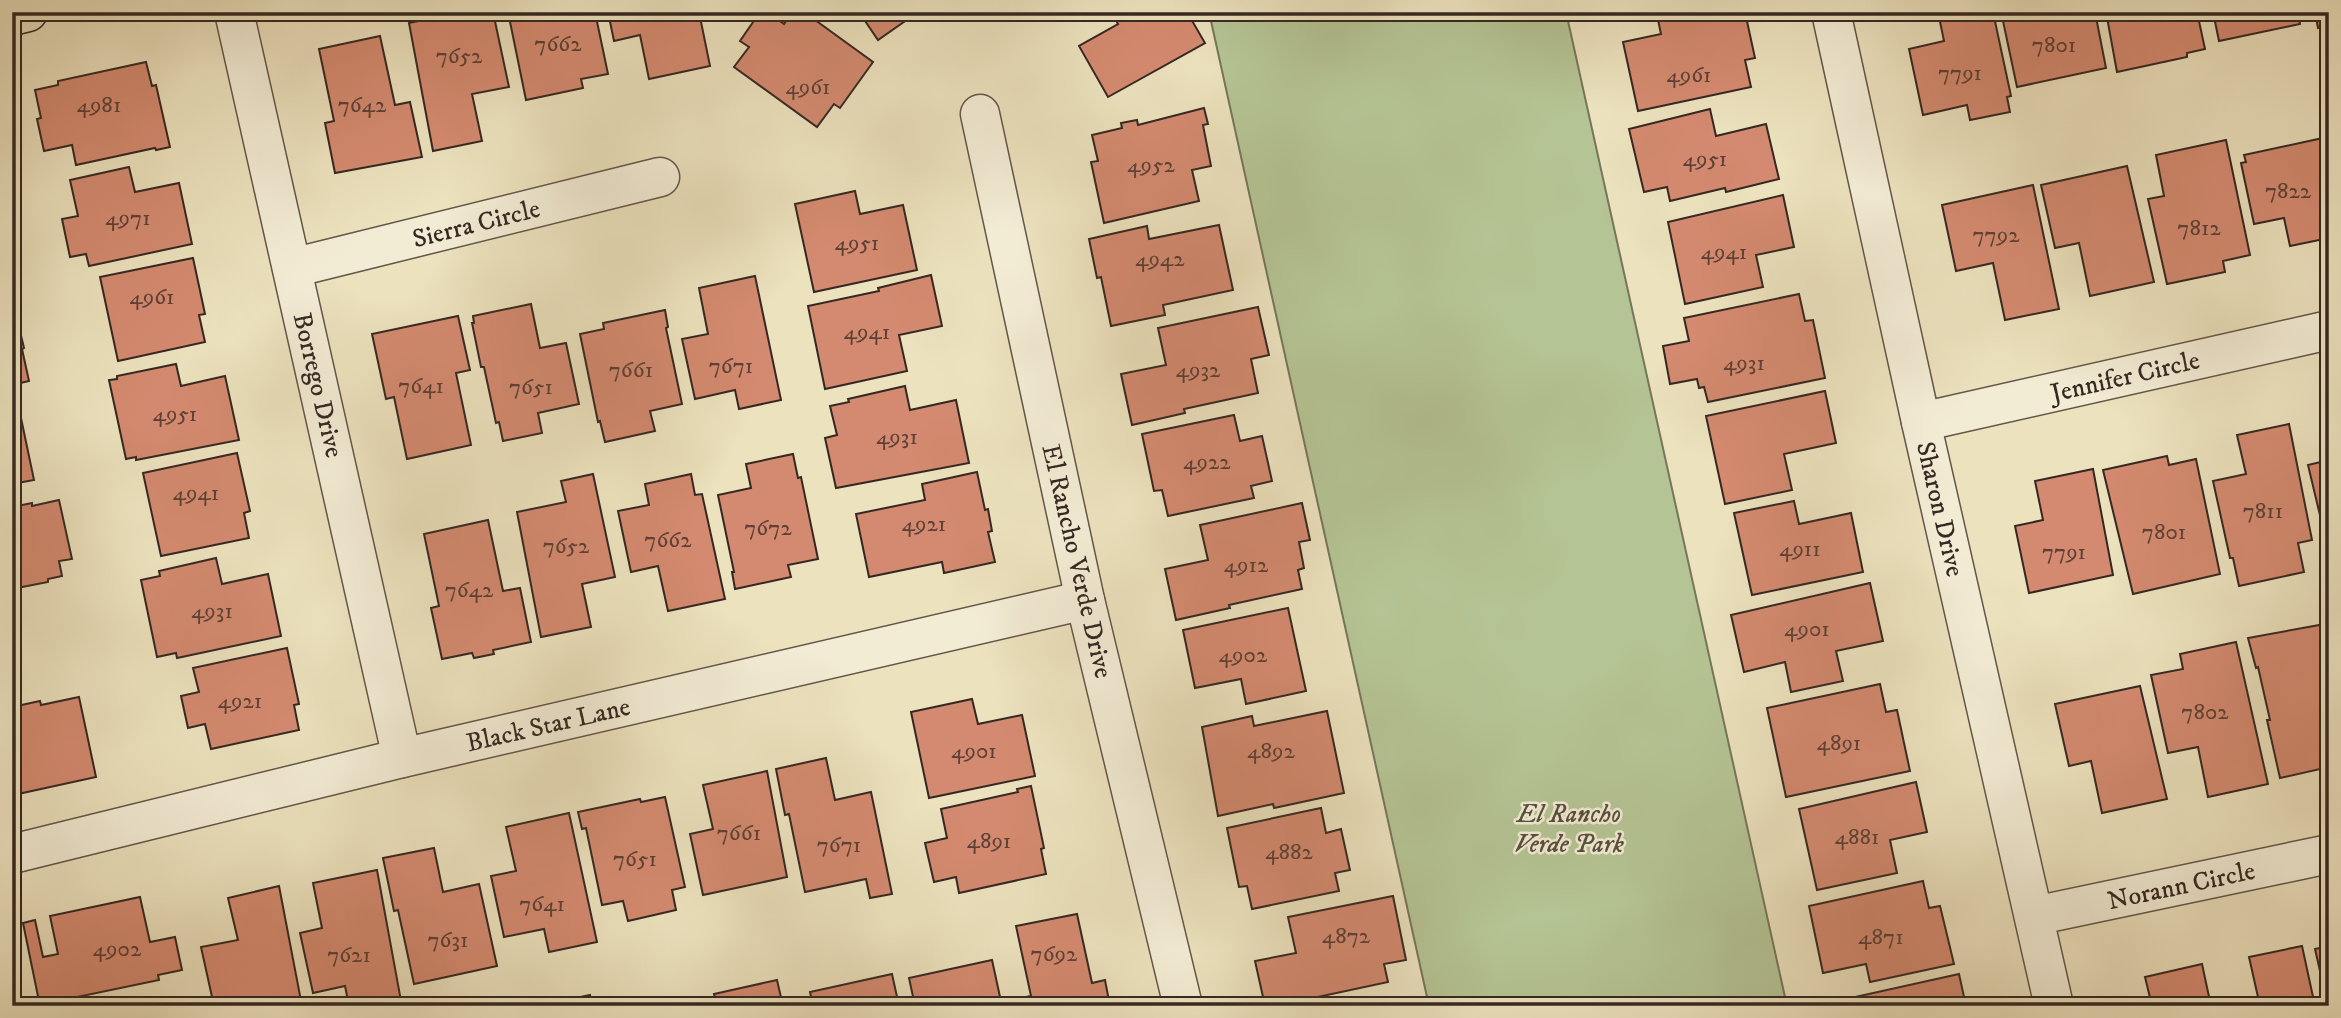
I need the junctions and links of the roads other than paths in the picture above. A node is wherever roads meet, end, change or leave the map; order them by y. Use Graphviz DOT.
graph roads {
  1 [pos="29,12"];
  2 [pos="234,12"];
  3 [pos="1832,12"];
  4 [pos="12,16"];
  5 [pos="980,114"];
  6 [pos="660,177"];
  7 [pos="292,268"];
  8 [pos="2329,330"];
  9 [pos="1921,422"];
  10 [pos="1085,600"];
  11 [pos="402,758"];
  12 [pos="12,854"];
  13 [pos="2329,854"];
  14 [pos="2034,916"];
  15 [pos="1183,1006"];
  16 [pos="2054,1006"];
  1 -- 4 [label="main road"];
  2 -- 7 [label="street, Borrego Drive"];
  3 -- 9 [label="street, Sharon Drive"];
  5 -- 10 [label="street, El Rancho Verde Drive"];
  6 -- 7 [label="street, Sierra Circle"];
  7 -- 11 [label="street, Borrego Drive"];
  8 -- 9 [label="street, Jennifer Circle"];
  9 -- 14 [label="street, Sharon Drive"];
  10 -- 11 [label="street, Black Star Lane"];
  10 -- 15 [label="street, El Rancho Verde Drive"];
  11 -- 12 [label="street, Black Star Lane"];
  13 -- 14 [label="street, Norann Circle"];
  14 -- 16 [label="street, Sharon Drive"];
}
